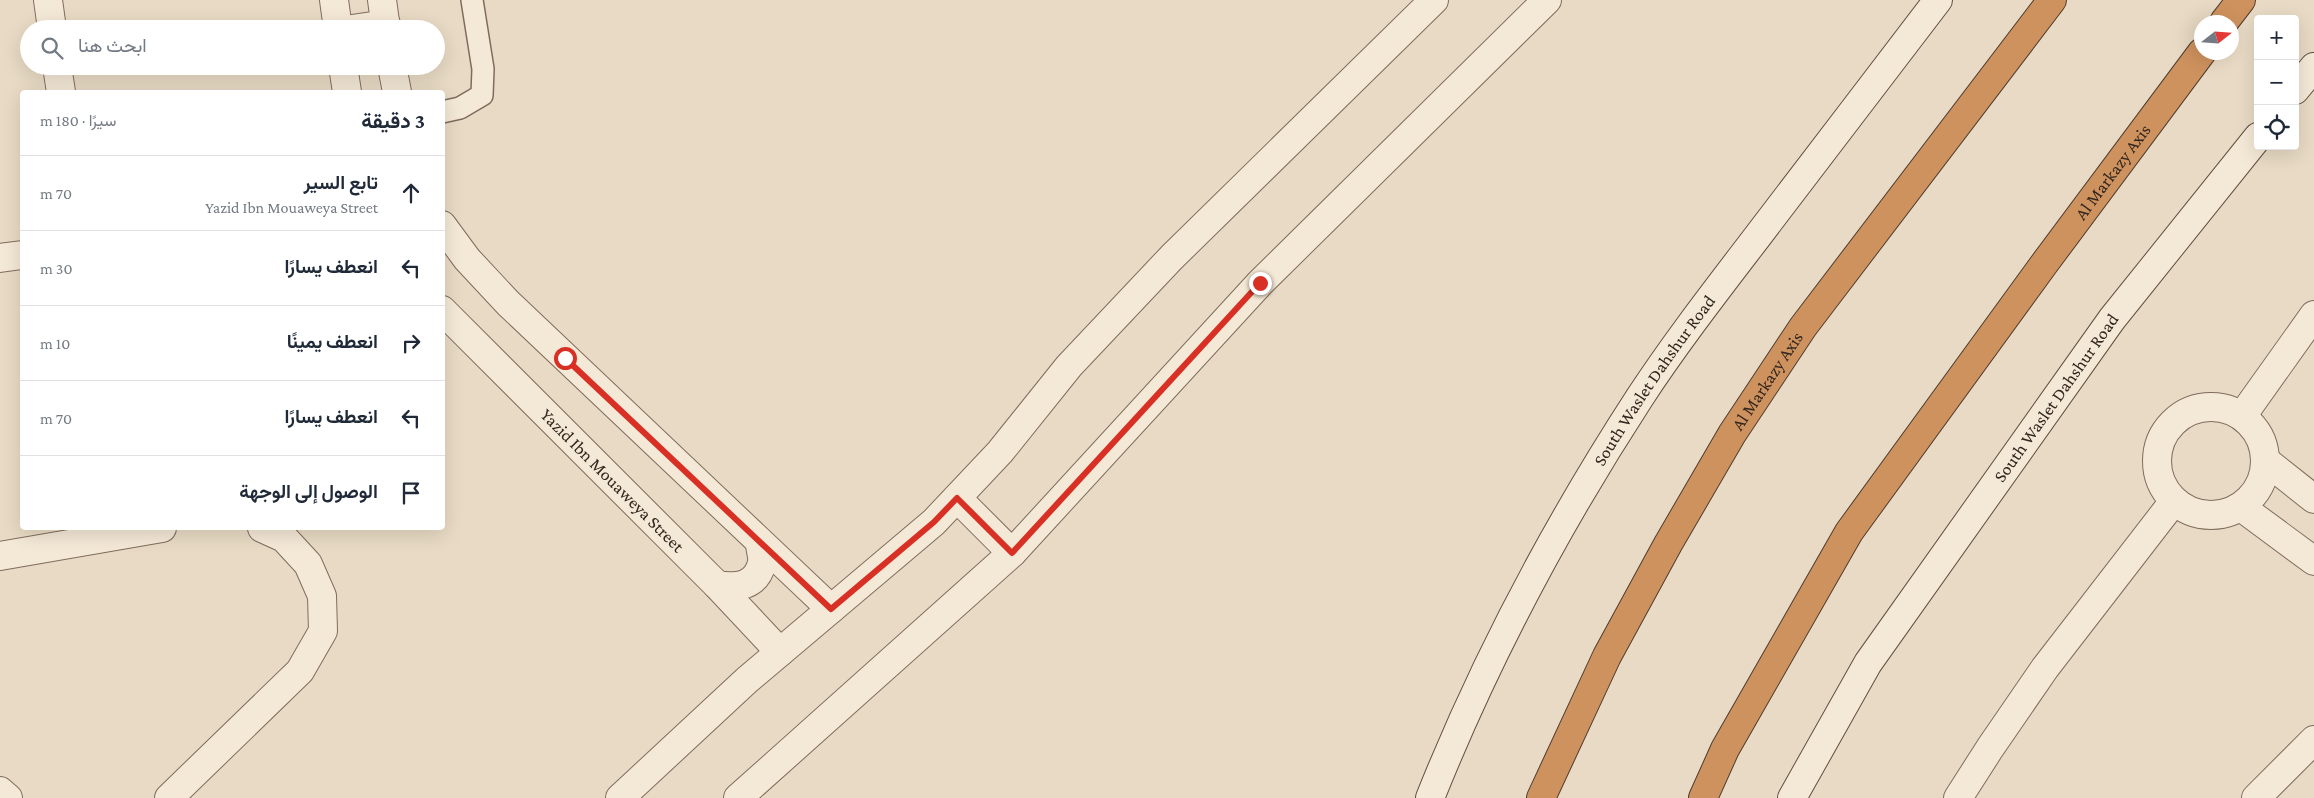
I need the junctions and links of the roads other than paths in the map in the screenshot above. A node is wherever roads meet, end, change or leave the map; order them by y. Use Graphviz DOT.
graph roads {
  1 [pos="48,0"];
  2 [pos="334,0"];
  3 [pos="472,0"];
  4 [pos="1434,0"];
  5 [pos="1547,0"];
  6 [pos="1938,0"];
  7 [pos="2052,0"];
  8 [pos="2241,0"];
  9 [pos="2229,15"];
  10 [pos="51,20"];
  11 [pos="337,20"];
  12 [pos="2196,60"];
  13 [pos="2314,67"];
  14 [pos="59,75"];
  15 [pos="345,75"];
  16 [pos="394,75"];
  17 [pos="2299,85"];
  18 [pos="61,90"];
  19 [pos="347,90"];
  20 [pos="397,90"];
  21 [pos="445,111"];
  22 [pos="2254,142"];
  23 [pos="445,229"];
  24 [pos="20,255"];
  25 [pos="0,258"];
  26 [pos="445,313"];
  27 [pos="2314,316"];
  28 [pos="2242,416"];
  29 [pos="2266,462"];
  30 [pos="957,498"];
  31 [pos="2314,499"];
  32 [pos="2174,501"];
  33 [pos="2241,507"];
  34 [pos="150,530"];
  35 [pos="266,530"];
  36 [pos="760,543"];
  37 [pos="1012,553"];
  38 [pos="0,556"];
  39 [pos="2314,561"];
  40 [pos="717,585"];
  41 [pos="831,609"];
  42 [pos="780,652"];
  43 [pos="2314,740"];
  44 [pos="0,790"];
  45 [pos="8,798"];
  46 [pos="169,798"];
  47 [pos="620,798"];
  48 [pos="738,798"];
  49 [pos="1430,798"];
  50 [pos="1540,798"];
  51 [pos="1703,798"];
  52 [pos="1792,798"];
  53 [pos="1958,798"];
  54 [pos="2256,798"];
  1 -- 10 [label="street"];
  2 -- 11 [label="street"];
  3 -- 21 [label="lane"];
  4 -- 30 [label="street"];
  5 -- 37 [label="street"];
  6 -- 49 [label="street, South Waslet Dahshur Road"];
  7 -- 50 [label="highway, Al Markazy Axis"];
  8 -- 9 [label="highway"];
  12 -- 51 [label="highway, Al Markazy Axis"];
  13 -- 17 [label="street"];
  14 -- 18 [label="street"];
  15 -- 19 [label="street"];
  16 -- 20 [label="street"];
  22 -- 52 [label="street, South Waslet Dahshur Road"];
  23 -- 36 [label="street"];
  24 -- 25 [label="street"];
  26 -- 40 [label="street, Yazid Ibn Mouaweya Street"];
  27 -- 28 [label="street"];
  28 -- 29 [label="street"];
  28 -- 32 [label="street"];
  29 -- 31 [label="street"];
  29 -- 33 [label="street"];
  30 -- 37 [label="street"];
  30 -- 41 [label="street"];
  32 -- 33 [label="street"];
  32 -- 53 [label="street"];
  33 -- 39 [label="street"];
  34 -- 38 [label="street"];
  35 -- 46 [label="street"];
  36 -- 40 [label="street"];
  36 -- 41 [label="street"];
  37 -- 48 [label="street"];
  40 -- 42 [label="street, Yazid Ibn Mouaweya Street"];
  41 -- 42 [label="street"];
  42 -- 47 [label="street"];
  43 -- 54 [label="street"];
  44 -- 45 [label="street"];
}
